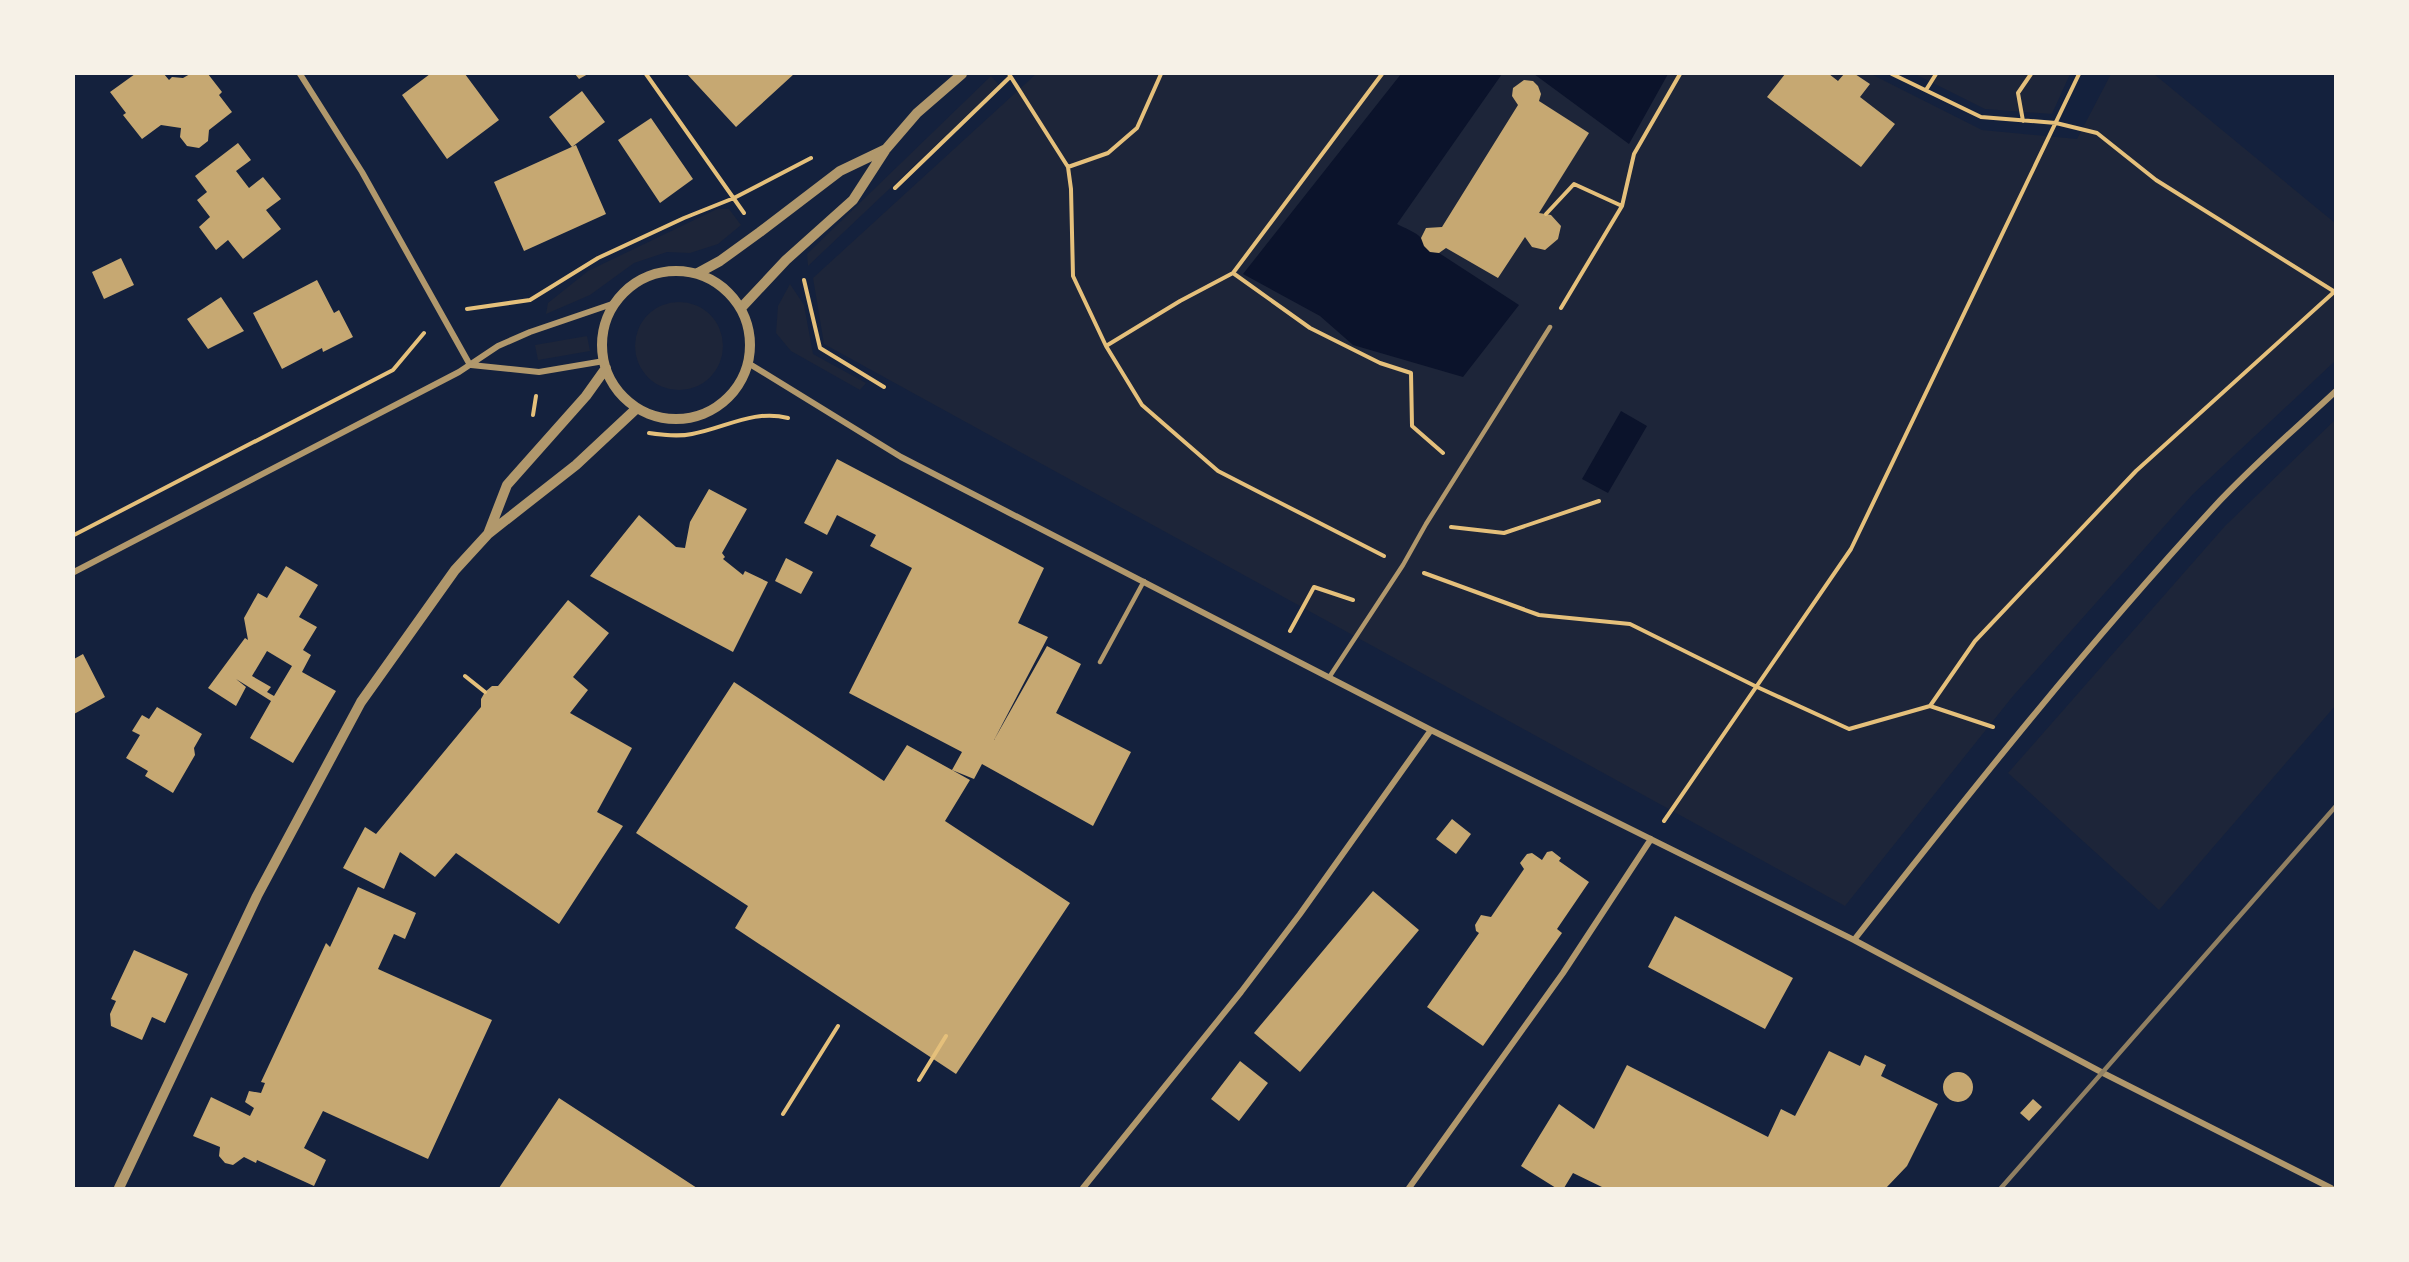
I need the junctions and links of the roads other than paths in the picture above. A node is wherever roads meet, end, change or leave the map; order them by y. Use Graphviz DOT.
graph roads {
  1 [pos="300,74"];
  2 [pos="962,74"];
  3 [pos="886,149"];
  4 [pos="698,273"];
  5 [pos="615,303"];
  6 [pos="741,308"];
  7 [pos="1550,327"];
  8 [pos="748,363"];
  9 [pos="605,364"];
  10 [pos="470,365"];
  11 [pos="2336,391"];
  12 [pos="637,408"];
  13 [pos="488,534"];
  14 [pos="74,572"];
  15 [pos="1144,581"];
  16 [pos="1100,662"];
  17 [pos="1330,676"];
  18 [pos="1431,730"];
  19 [pos="1651,839"];
  20 [pos="1854,940"];
  21 [pos="119,1188"];
  22 [pos="1083,1188"];
  23 [pos="1409,1188"];
  24 [pos="2331,1188"];
  1 -- 10 [label="street"];
  2 -- 3 [label="street"];
  3 -- 4 [label="street"];
  3 -- 6 [label="street"];
  4 -- 5 [label="street"];
  4 -- 6 [label="street"];
  5 -- 9 [label="street"];
  5 -- 10 [label="street"];
  6 -- 8 [label="street"];
  7 -- 17 [label="lane"];
  8 -- 12 [label="street"];
  8 -- 15 [label="street"];
  9 -- 10 [label="street"];
  9 -- 12 [label="street"];
  9 -- 13 [label="street"];
  10 -- 14 [label="street"];
  11 -- 20 [label="street"];
  12 -- 13 [label="street"];
  13 -- 21 [label="street"];
  15 -- 16 [label="lane"];
  15 -- 17 [label="street"];
  17 -- 18 [label="street"];
  18 -- 19 [label="street"];
  18 -- 22 [label="street"];
  19 -- 20 [label="street"];
  19 -- 23 [label="street"];
  20 -- 24 [label="street"];
}
